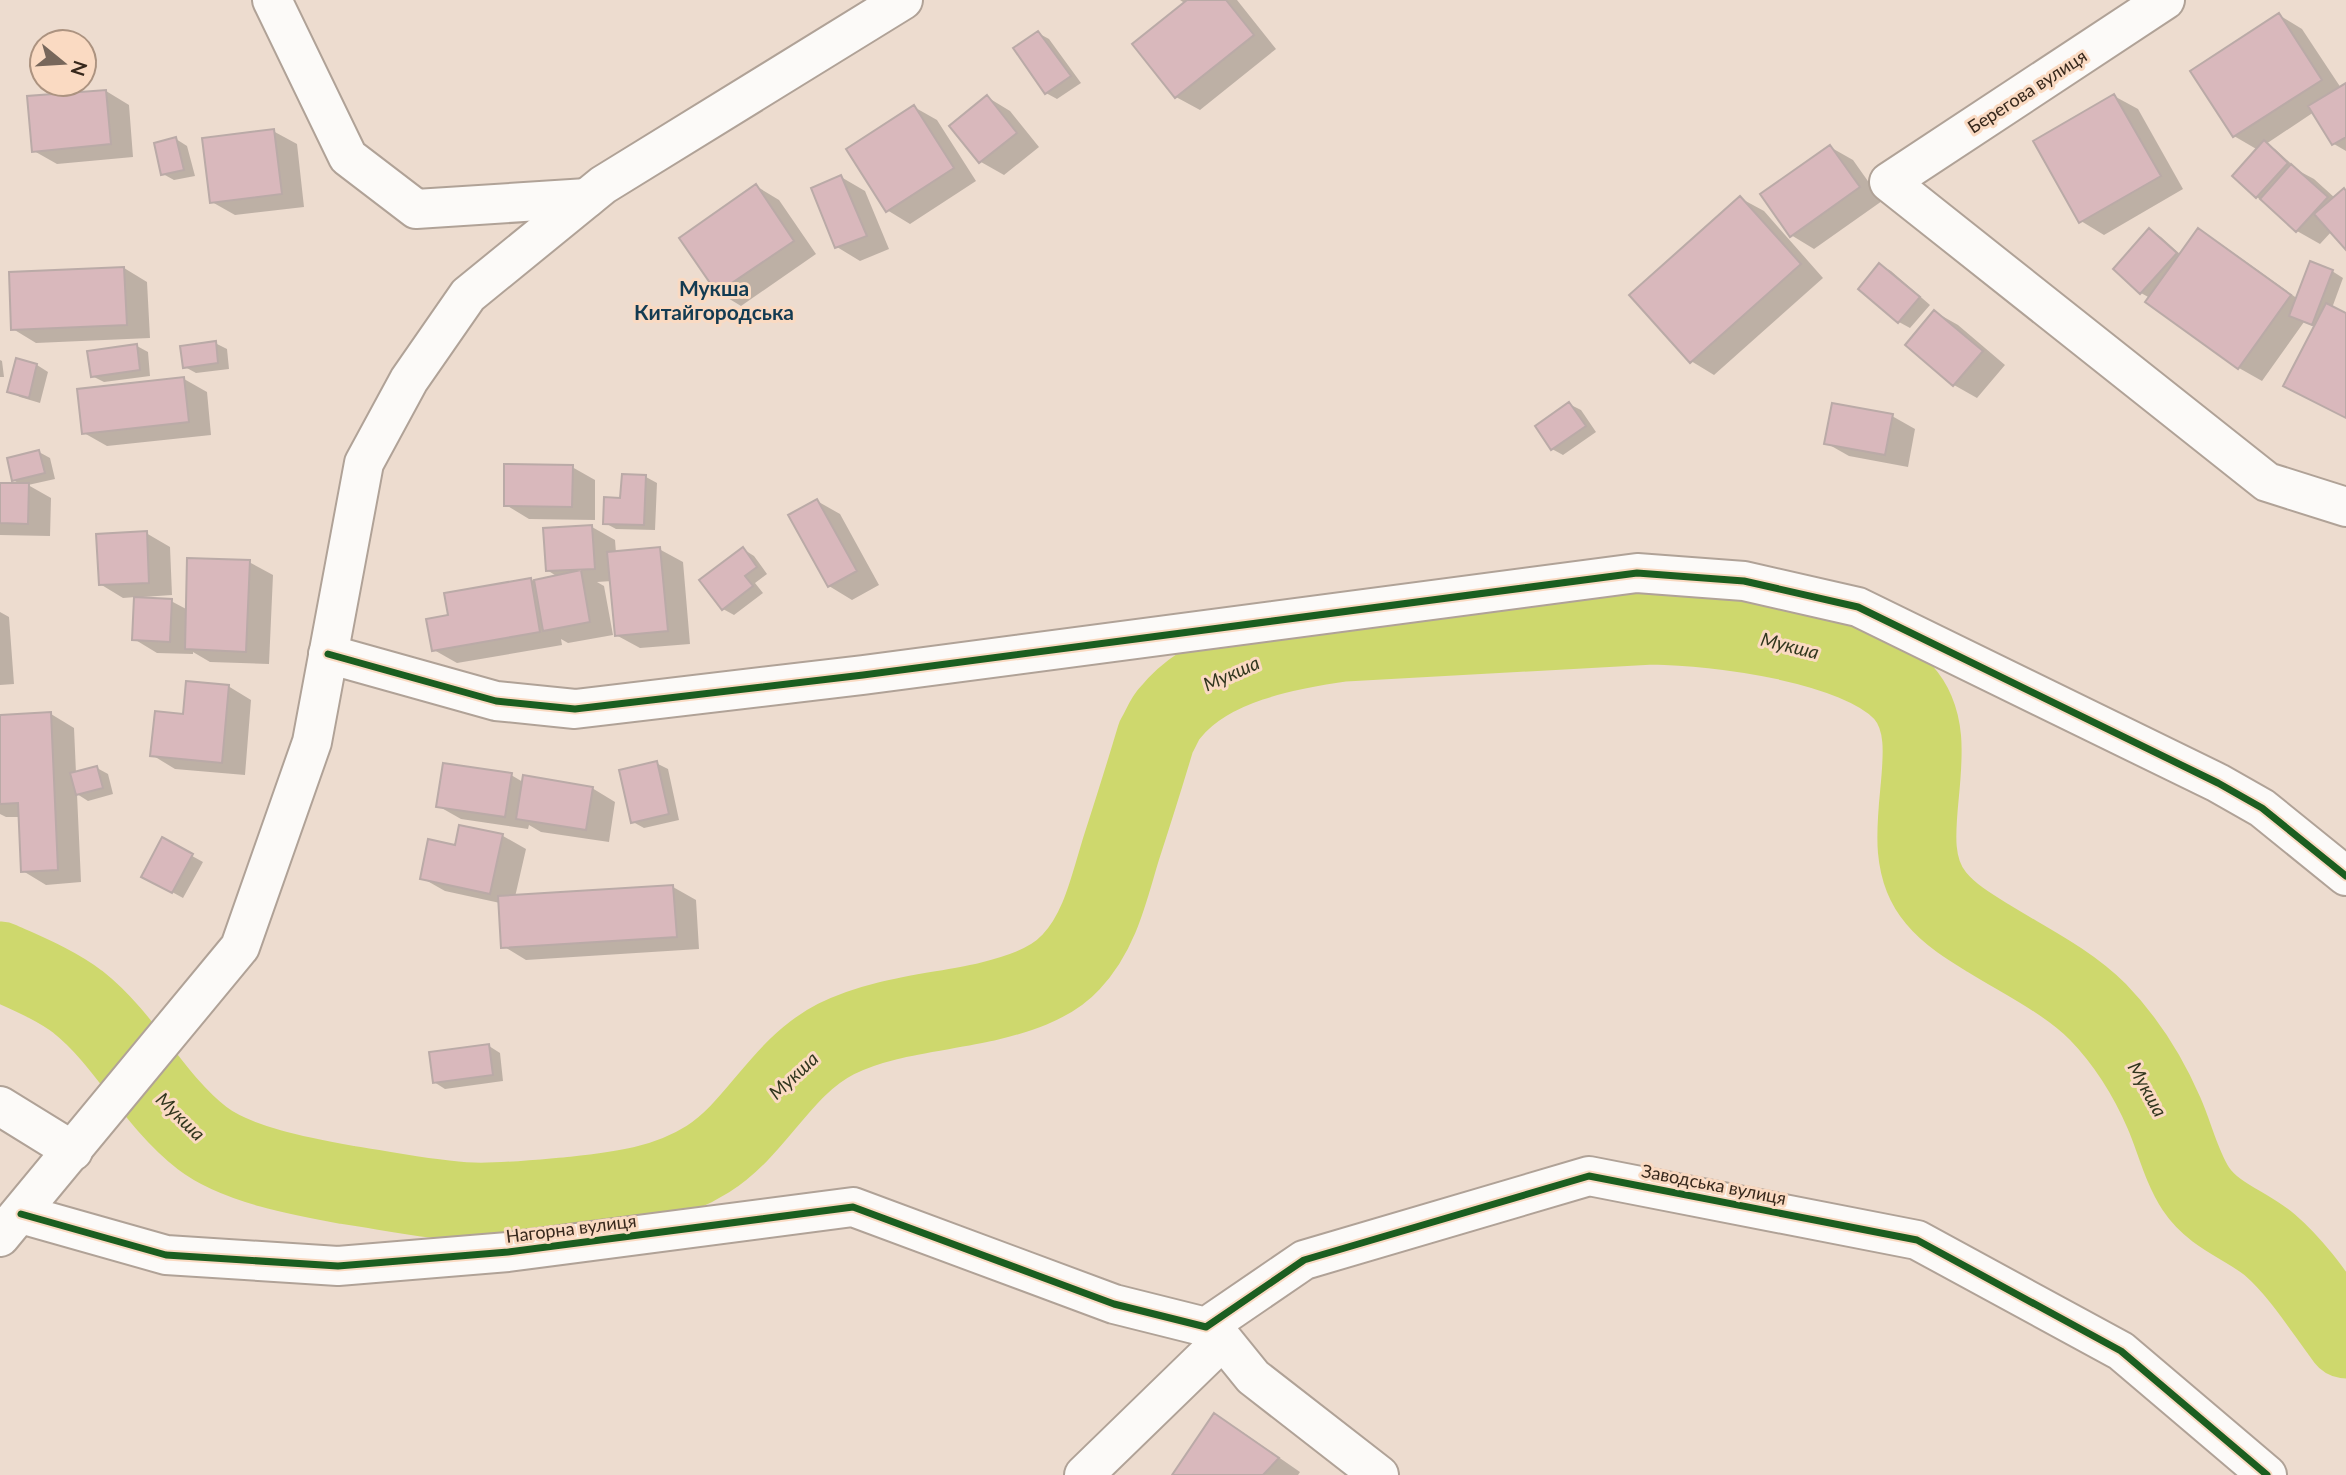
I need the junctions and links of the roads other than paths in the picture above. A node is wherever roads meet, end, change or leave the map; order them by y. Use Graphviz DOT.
graph roads {
  1 [pos="272,0"];
  2 [pos="903,0"];
  3 [pos="2165,0"];
  4 [pos="587,198"];
  5 [pos="2346,507"];
  6 [pos="328,654"];
  7 [pos="2346,876"];
  8 [pos="0,1105"];
  9 [pos="82,1139"];
  10 [pos="10,1225"];
  11 [pos="1215,1333"];
  12 [pos="1084,1475"];
  13 [pos="1379,1475"];
  14 [pos="2267,1475"];
  1 -- 4 [label="street"];
  2 -- 4 [label="street"];
  3 -- 5 [label="street, Берегова вулиця"];
  4 -- 6 [label="street"];
  6 -- 7 [label="street"];
  6 -- 9 [label="street"];
  8 -- 9 [label="street"];
  9 -- 10 [label="street"];
  10 -- 11 [label="street, Нагорна вулиця"];
  11 -- 12 [label="street, Заводська вулиця"];
  11 -- 13 [label="street"];
  11 -- 14 [label="street, Заводська вулиця"];
}
